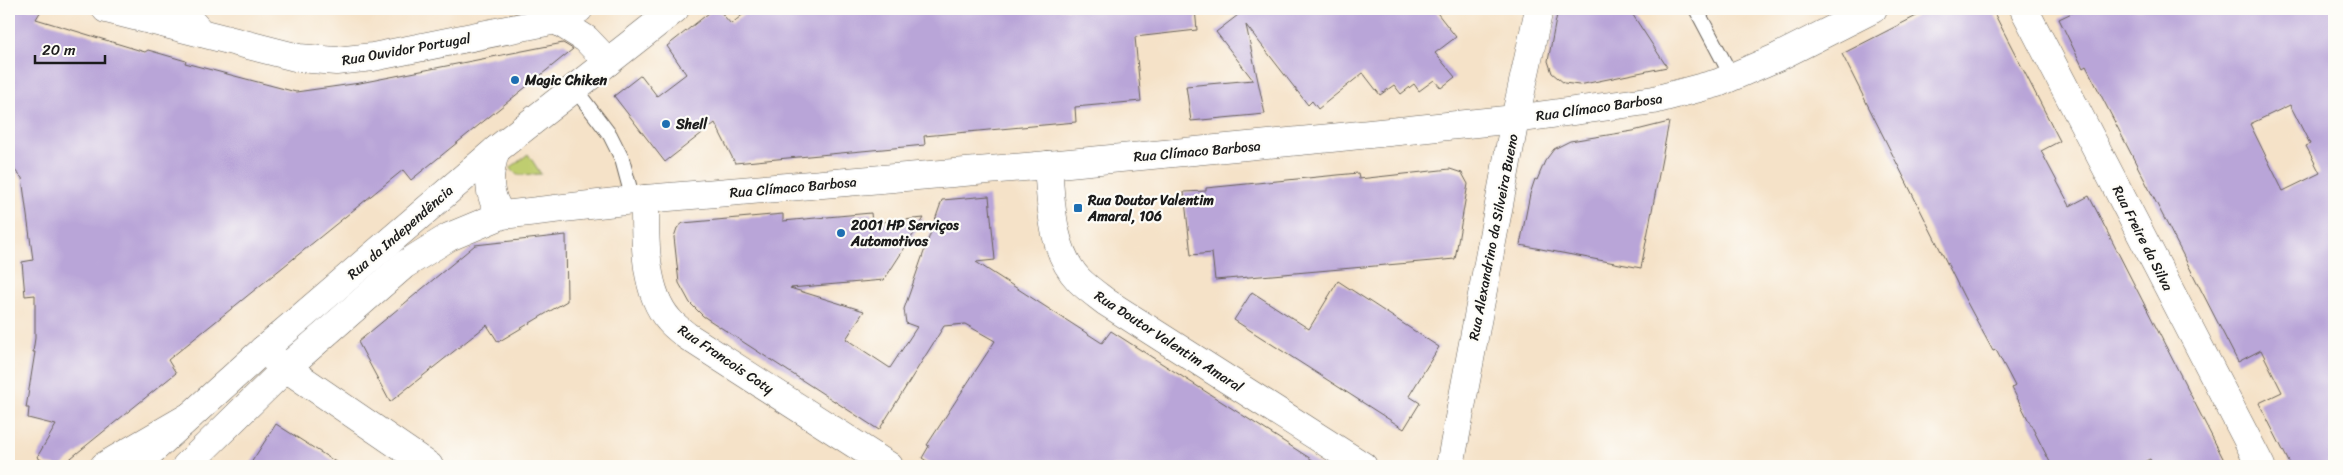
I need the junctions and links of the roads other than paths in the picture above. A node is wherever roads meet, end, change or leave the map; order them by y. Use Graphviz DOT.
graph roads {
  1 [pos="106,9"];
  2 [pos="180,9"];
  3 [pos="675,9"];
  4 [pos="1539,9"];
  5 [pos="1696,9"];
  6 [pos="2024,9"];
  7 [pos="1861,11"];
  8 [pos="568,14"];
  9 [pos="201,33"];
  10 [pos="608,62"];
  11 [pos="1732,77"];
  12 [pos="574,89"];
  13 [pos="1515,119"];
  14 [pos="496,150"];
  15 [pos="1048,165"];
  16 [pos="639,200"];
  17 [pos="502,215"];
  18 [pos="263,350"];
  19 [pos="286,368"];
  20 [pos="190,416"];
  21 [pos="104,466"];
  22 [pos="135,466"];
  23 [pos="186,466"];
  24 [pos="428,466"];
  25 [pos="889,466"];
  26 [pos="1363,466"];
  27 [pos="1450,466"];
  28 [pos="2261,466"];
  1 -- 9 [label="main road, Rua Ouvidor Portugal"];
  2 -- 9 [label="main road"];
  3 -- 10 [label="main road, Rua da Independência"];
  4 -- 13 [label="main road, Rua Alexandrino da Silveira Bueno"];
  5 -- 11 [label="lane"];
  6 -- 28 [label="main road, Rua Freire da Silva"];
  7 -- 11 [label="main road, Rua Clímaco Barbosa"];
  8 -- 9 [label="main road, Rua Ouvidor Portugal"];
  8 -- 10 [label="main road, Rua Ouvidor Portugal"];
  10 -- 12 [label="main road, Rua da Independência"];
  11 -- 13 [label="main road, Rua Clímaco Barbosa"];
  12 -- 14 [label="main road, Rua da Independência"];
  12 -- 16 [label="lane"];
  13 -- 15 [label="main road, Rua Clímaco Barbosa"];
  13 -- 27 [label="main road, Rua Alexandrino da Silveira Bueno"];
  14 -- 17 [label="main road"];
  14 -- 18 [label="main road, Rua da Independência"];
  15 -- 16 [label="main road, Rua Clímaco Barbosa"];
  15 -- 26 [label="main road, Rua Doutor Valentim Amaral"];
  16 -- 17 [label="main road, Rua Clímaco Barbosa"];
  16 -- 25 [label="main road, Rua Francois Coty"];
  17 -- 19 [label="main road, Rua da Independência"];
  18 -- 19 [label="main road"];
  18 -- 20 [label="main road, Rua da Independência"];
  19 -- 23 [label="main road, Rua da Independência"];
  19 -- 24 [label="main road"];
  20 -- 21 [label="main road"];
  20 -- 22 [label="main road, Rua da Independência"];
}
